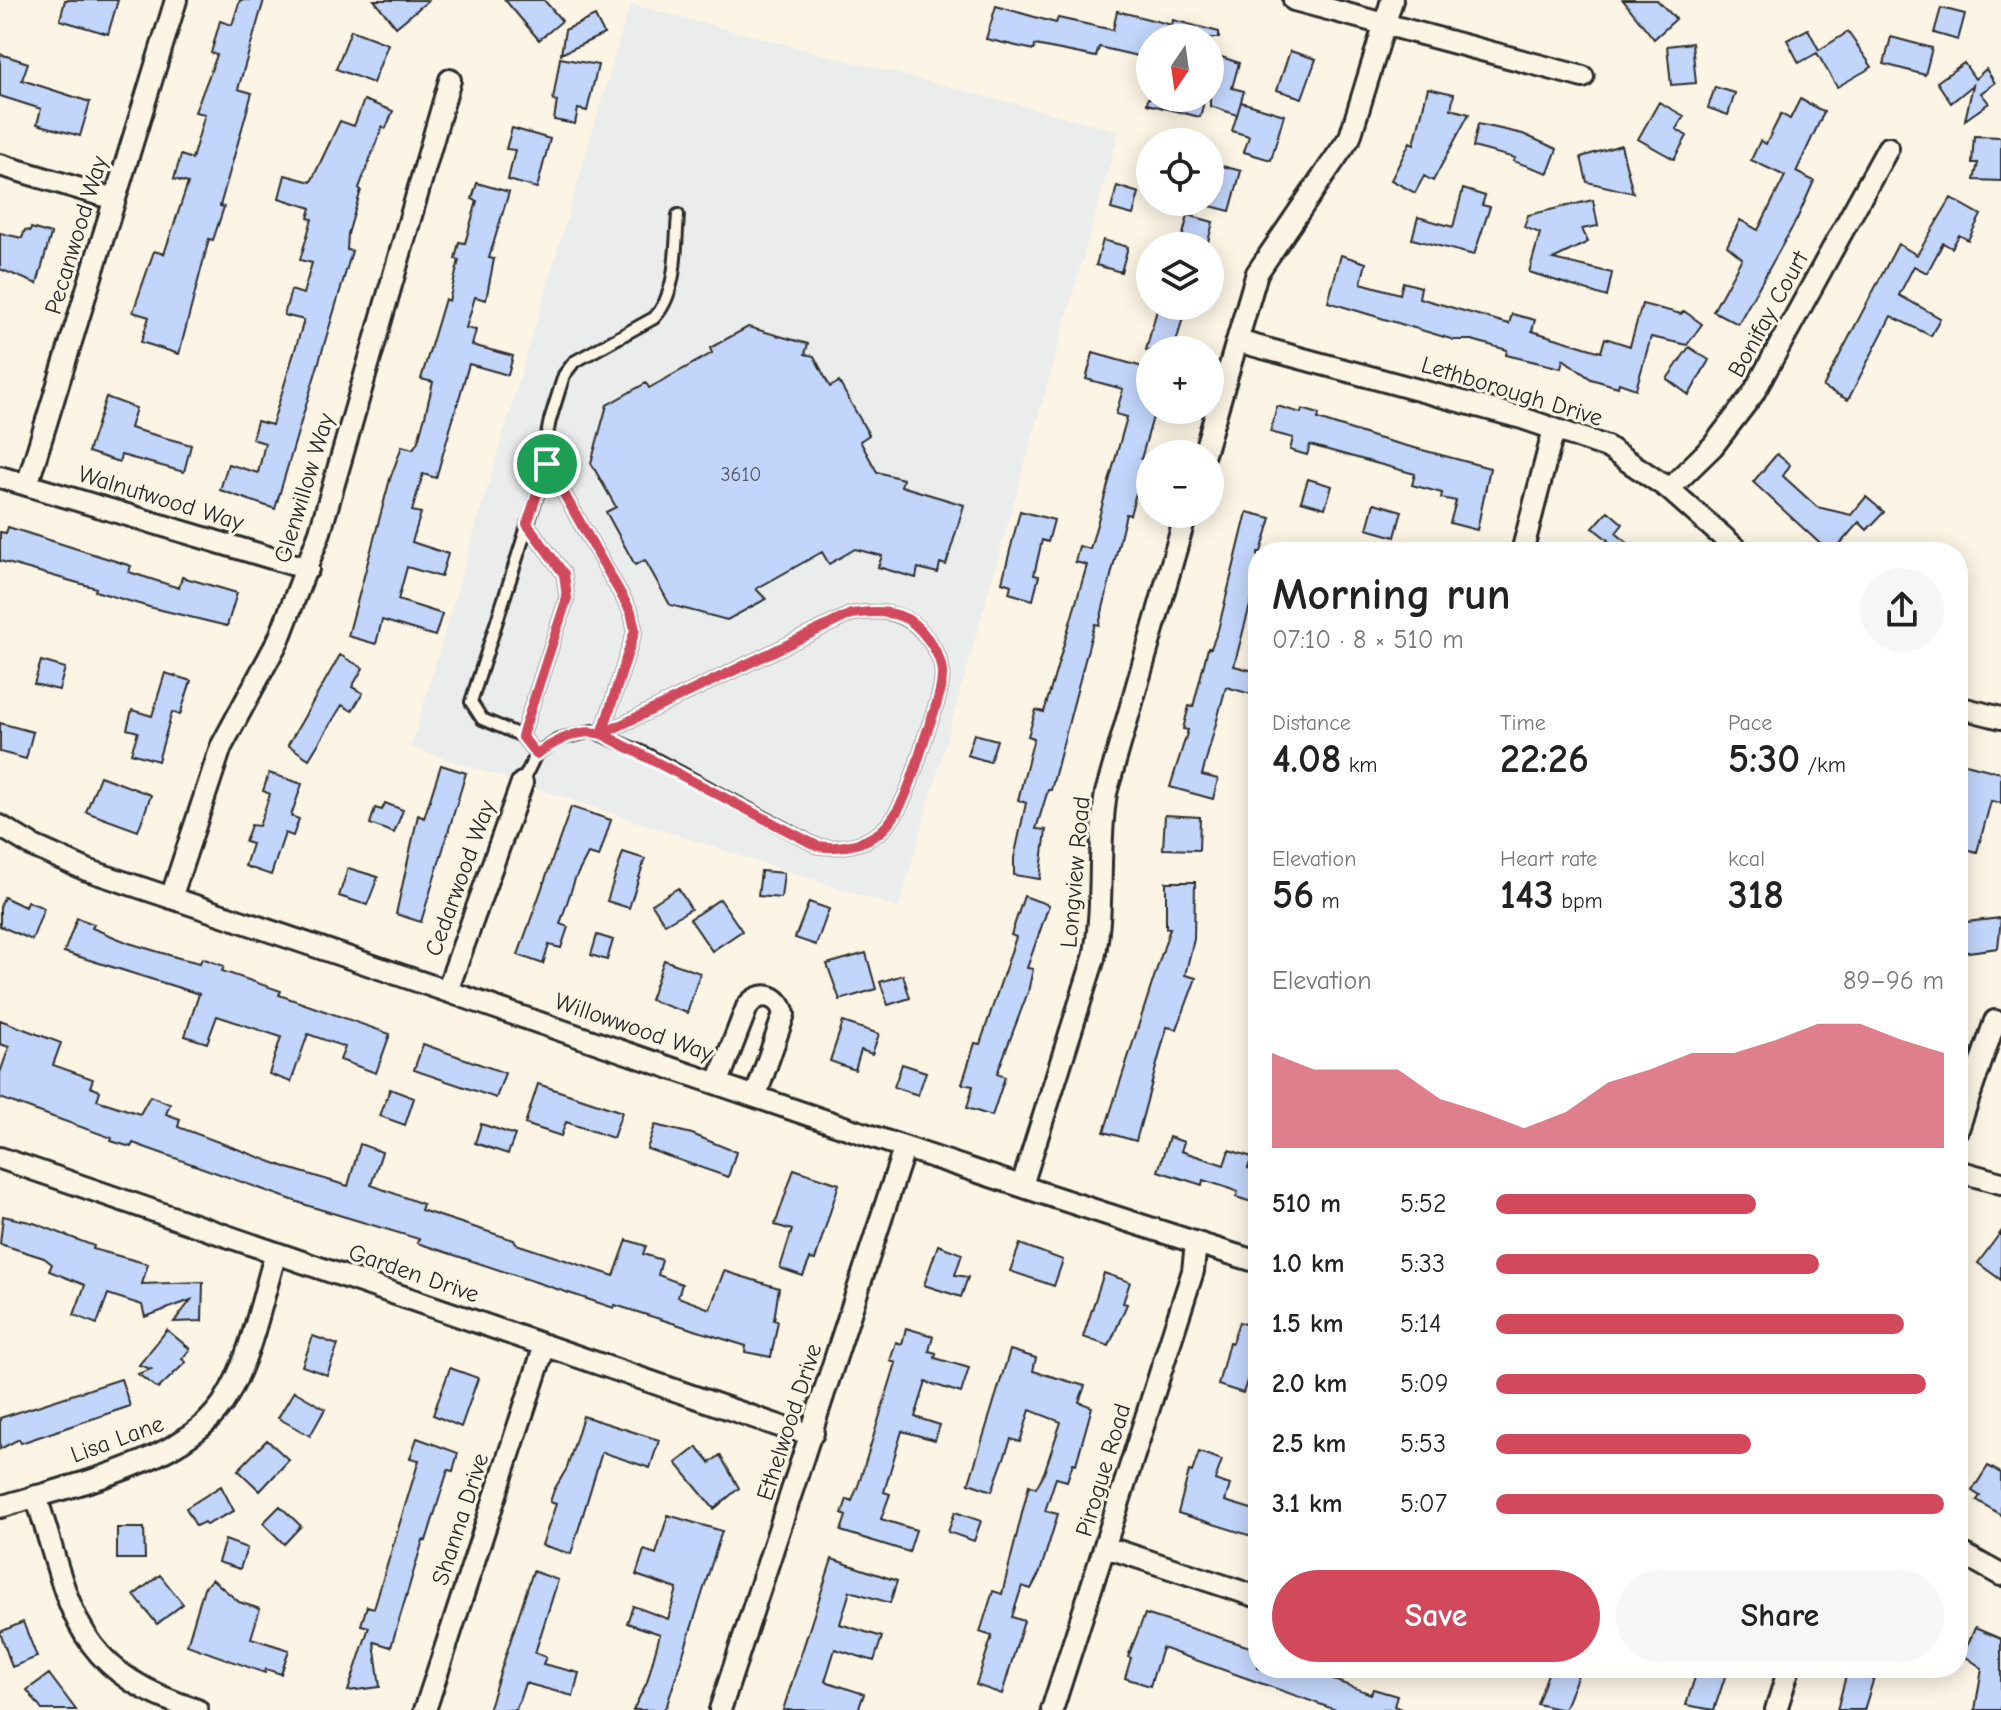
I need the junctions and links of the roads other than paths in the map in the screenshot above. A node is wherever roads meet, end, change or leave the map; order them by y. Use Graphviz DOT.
graph roads {
  1 [pos="176,0"];
  2 [pos="1294,0"];
  3 [pos="1392,0"];
  4 [pos="1385,24"];
  5 [pos="1583,77"];
  6 [pos="450,80"];
  7 [pos="1888,148"];
  8 [pos="0,165"];
  9 [pos="114,199"];
  10 [pos="678,215"];
  11 [pos="1237,341"];
  12 [pos="1554,429"];
  13 [pos="1208,440"];
  14 [pos="547,464"];
  15 [pos="0,477"];
  16 [pos="27,485"];
  17 [pos="1669,489"];
  18 [pos="527,524"];
  19 [pos="1182,528"];
  20 [pos="1525,542"];
  21 [pos="1729,542"];
  22 [pos="308,569"];
  23 [pos="1968,710"];
  24 [pos="2001,718"];
  25 [pos="602,734"];
  26 [pos="522,736"];
  27 [pos="536,754"];
  28 [pos="522,783"];
  29 [pos="0,826"];
  30 [pos="171,898"];
  31 [pos="447,991"];
  32 [pos="1995,1021"];
  33 [pos="718,1082"];
  34 [pos="756,1095"];
  35 [pos="1968,1100"];
  36 [pos="904,1149"];
  37 [pos="0,1158"];
  38 [pos="1968,1174"];
  39 [pos="2001,1183"];
  40 [pos="1022,1185"];
  41 [pos="1196,1243"];
  42 [pos="276,1253"];
  43 [pos="1248,1259"];
  44 [pos="545,1345"];
  45 [pos="813,1433"];
  46 [pos="36,1496"];
  47 [pos="0,1507"];
  48 [pos="1106,1547"];
  49 [pos="1968,1557"];
  50 [pos="2001,1575"];
  51 [pos="1248,1594"];
  52 [pos="1786,1678"];
  53 [pos="197,1710"];
  54 [pos="425,1710"];
  55 [pos="720,1710"];
  56 [pos="1052,1710"];
  57 [pos="1776,1710"];
  1 -- 9 [label="street, Pecanwood Way"];
  2 -- 4 [label="street"];
  3 -- 4 [label="street"];
  4 -- 5 [label="street"];
  4 -- 11 [label="street"];
  6 -- 22 [label="street, Glenwillow Way"];
  7 -- 17 [label="street, Bonifay Court"];
  8 -- 9 [label="street"];
  9 -- 16 [label="street, Pecanwood Way"];
  10 -- 14 [label="lane"];
  11 -- 12 [label="street, Lethborough Drive"];
  11 -- 13 [label="street"];
  12 -- 17 [label="street, Lethborough Drive"];
  12 -- 20 [label="street"];
  14 -- 18 [label="lane"];
  14 -- 25 [label="lane"];
  15 -- 16 [label="street, Walnutwood Way"];
  16 -- 22 [label="street, Walnutwood Way"];
  17 -- 21 [label="street, Lethborough Drive"];
  18 -- 26 [label="lane"];
  18 -- 26 [label="lane"];
  19 -- 40 [label="street, Longview Road"];
  22 -- 30 [label="street, Glenwillow Way"];
  23 -- 24 [label="street"];
  25 -- 25 [label="lane"];
  25 -- 27 [label="lane"];
  26 -- 27 [label="lane"];
  27 -- 28 [label="lane"];
  28 -- 31 [label="street, Cedarwood Way"];
  29 -- 30 [label="street, Willowwood Way"];
  30 -- 31 [label="street, Willowwood Way"];
  31 -- 33 [label="street, Willowwood Way"];
  32 -- 35 [label="street"];
  33 -- 34 [label="street, Willowwood Way"];
  33 -- 34 [label="street"];
  34 -- 36 [label="street, Willowwood Way"];
  36 -- 40 [label="street, Willowwood Way"];
  36 -- 45 [label="street, Ethelwood Drive"];
  37 -- 42 [label="street, Garden Drive"];
  38 -- 39 [label="street"];
  40 -- 41 [label="street, Willowwood Way"];
  41 -- 43 [label="street, Willowwood Way"];
  41 -- 48 [label="street, Pirogue Road"];
  42 -- 44 [label="street, Garden Drive"];
  42 -- 46 [label="street, Lisa Lane"];
  44 -- 45 [label="street, Garden Drive"];
  44 -- 54 [label="street, Shanna Drive"];
  45 -- 55 [label="street, Ethelwood Drive"];
  46 -- 47 [label="street, Lisa Lane"];
  46 -- 53 [label="street"];
  48 -- 51 [label="street"];
  48 -- 56 [label="street, Pirogue Road"];
  49 -- 50 [label="street"];
  52 -- 57 [label="street"];
}
